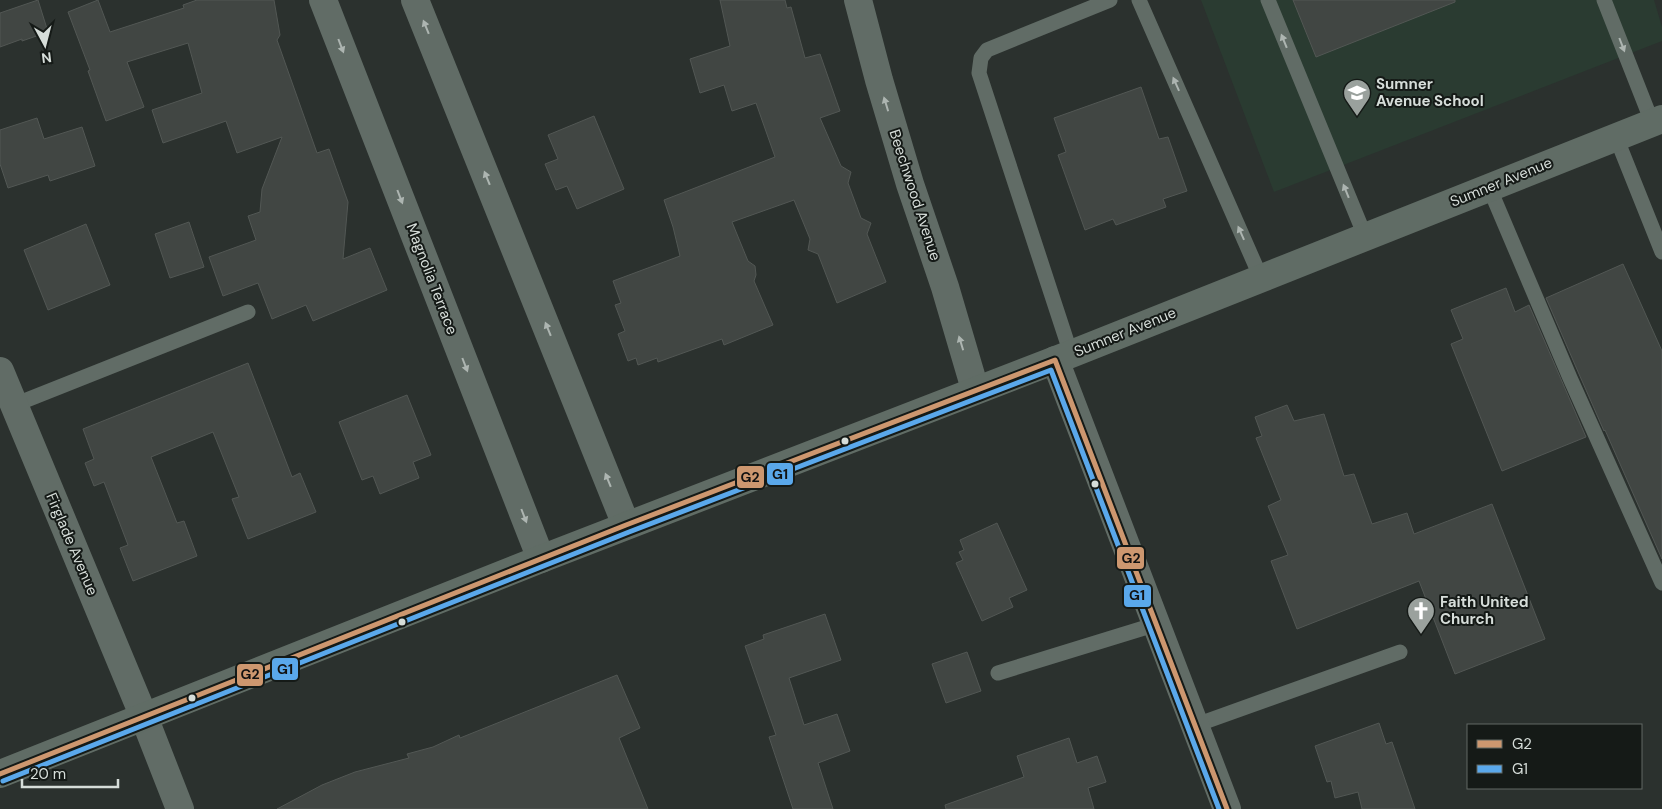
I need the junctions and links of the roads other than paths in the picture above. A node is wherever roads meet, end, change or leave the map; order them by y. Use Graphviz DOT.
graph roads {
  1 [pos="323,0"];
  2 [pos="415,0"];
  3 [pos="858,0"];
  4 [pos="1110,0"];
  5 [pos="1139,0"];
  6 [pos="1268,0"];
  7 [pos="1604,0"];
  8 [pos="1657,120"];
  9 [pos="1616,137"];
  10 [pos="1489,187"];
  11 [pos="1365,236"];
  12 [pos="1662,252"];
  13 [pos="1261,278"];
  14 [pos="248,312"];
  15 [pos="1063,357"];
  16 [pos="0,371"];
  17 [pos="975,389"];
  18 [pos="14,405"];
  19 [pos="626,525"];
  20 [pos="541,559"];
  21 [pos="1662,583"];
  22 [pos="1156,624"];
  23 [pos="1400,652"];
  24 [pos="998,673"];
  25 [pos="144,717"];
  26 [pos="1196,726"];
  27 [pos="0,774"];
  28 [pos="180,809"];
  29 [pos="1227,809"];
  1 -- 20 [label="street, Magnolia Terrace, one-way"];
  19 -- 2 [label="street, one-way"];
  17 -- 3 [label="street, Beechwood Avenue, one-way"];
  4 -- 15 [label="lane"];
  13 -- 5 [label="lane, one-way"];
  11 -- 6 [label="lane, one-way"];
  7 -- 8 [label="lane, one-way"];
  8 -- 9 [label="main road, Sumner Avenue"];
  9 -- 10 [label="main road, Sumner Avenue"];
  9 -- 12 [label="lane"];
  10 -- 11 [label="main road, Sumner Avenue"];
  10 -- 21 [label="lane"];
  11 -- 13 [label="main road, Sumner Avenue"];
  13 -- 15 [label="main road, Sumner Avenue"];
  14 -- 18 [label="lane"];
  15 -- 17 [label="main road, Sumner Avenue"];
  15 -- 22 [label="street"];
  16 -- 18 [label="street, Firglade Avenue"];
  17 -- 19 [label="main road, Sumner Avenue"];
  18 -- 25 [label="street, Firglade Avenue"];
  19 -- 20 [label="main road, Sumner Avenue"];
  20 -- 25 [label="main road, Sumner Avenue"];
  22 -- 24 [label="lane"];
  22 -- 26 [label="street"];
  23 -- 26 [label="lane"];
  25 -- 27 [label="main road, Sumner Avenue"];
  25 -- 28 [label="street, Firglade Avenue"];
  26 -- 29 [label="street"];
}
